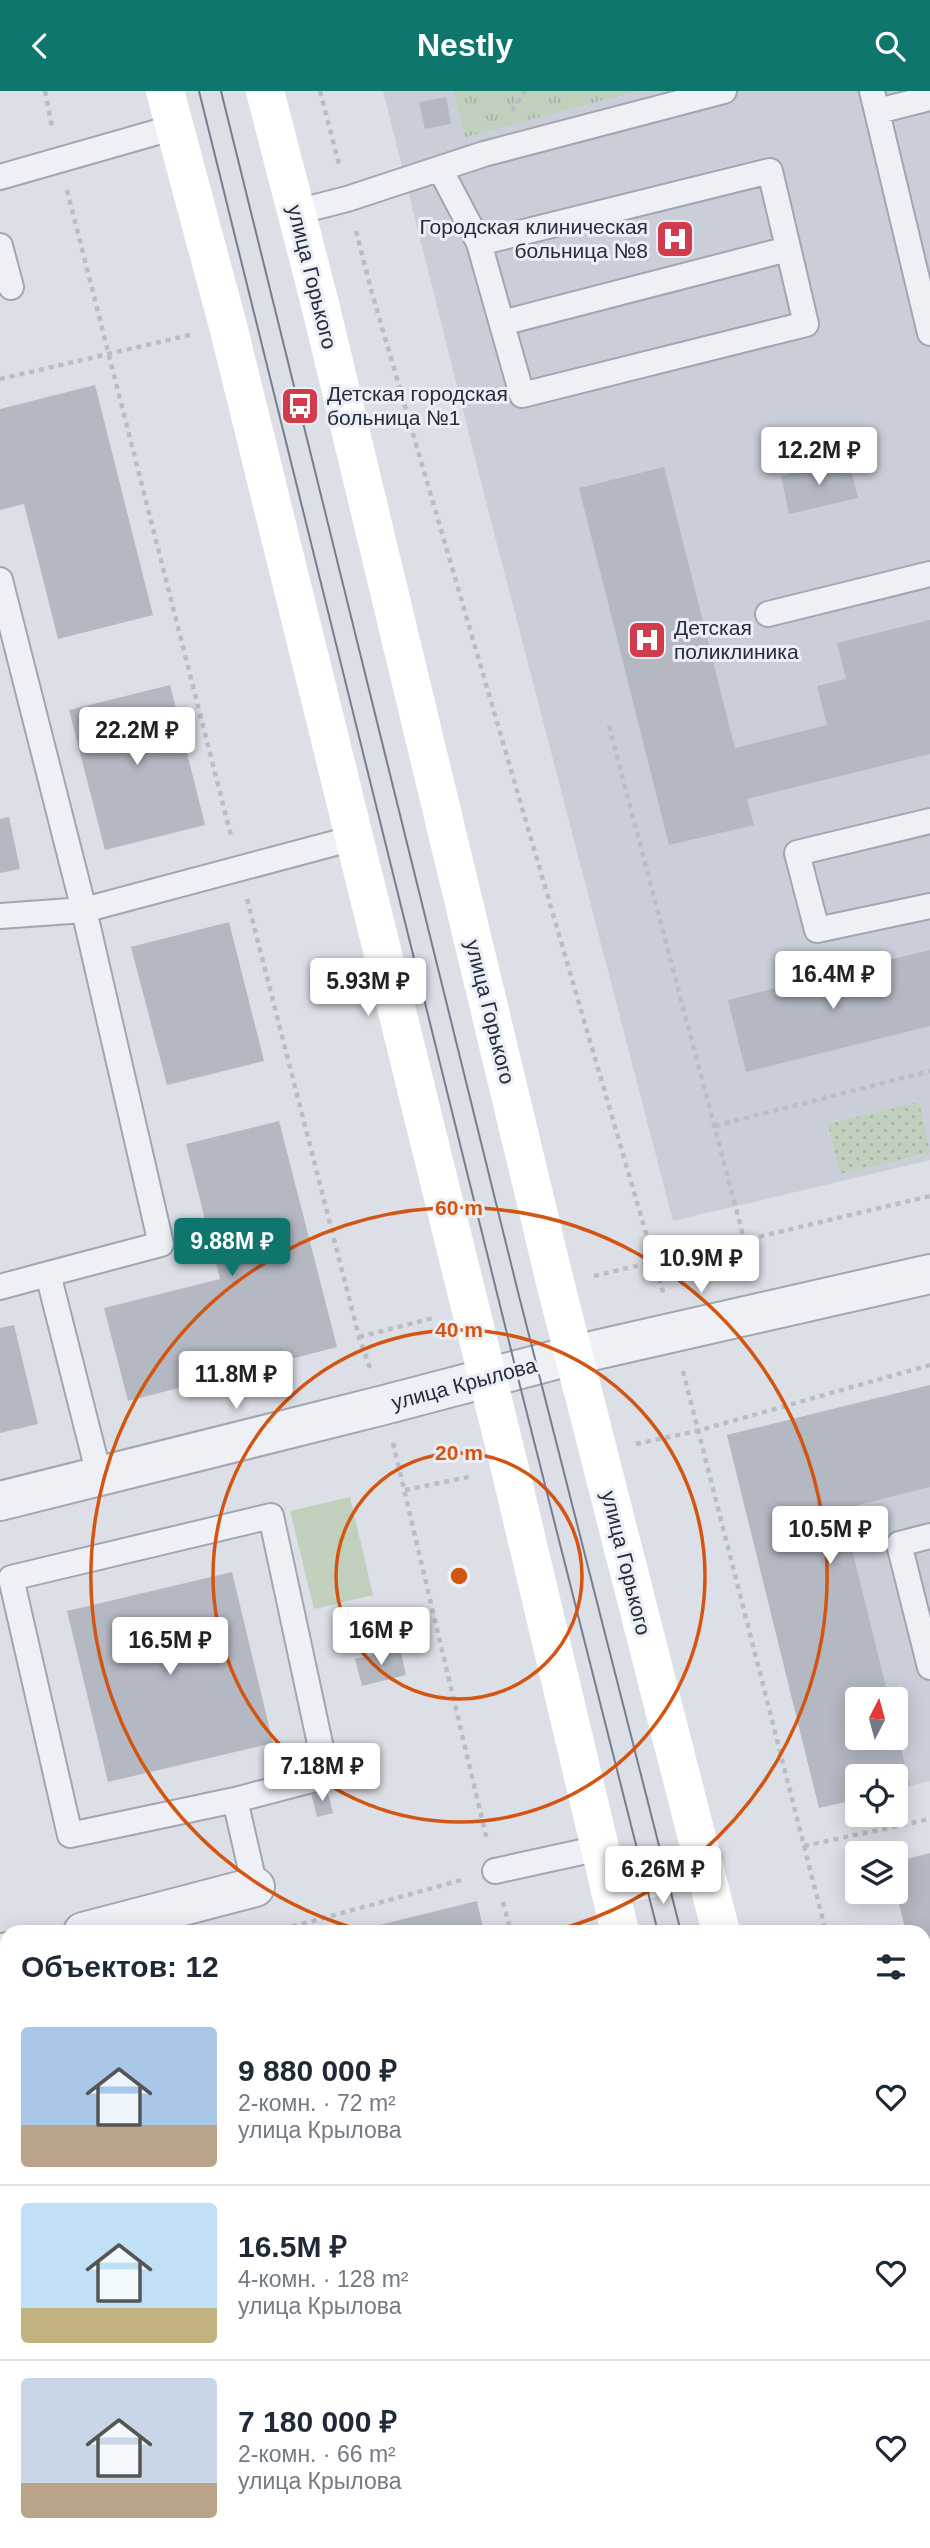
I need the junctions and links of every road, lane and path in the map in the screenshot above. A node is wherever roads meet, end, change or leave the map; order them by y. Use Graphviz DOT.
graph roads {
  1 [pos="45,91"];
  2 [pos="165,91"];
  3 [pos="265,91"];
  4 [pos="320,91"];
  5 [pos="724,91"];
  6 [pos="930,99"];
  7 [pos="875,101"];
  8 [pos="175,127"];
  9 [pos="59,159"];
  10 [pos="440,169"];
  11 [pos="0,177"];
  12 [pos="347,199"];
  13 [pos="296,212"];
  14 [pos="479,243"];
  15 [pos="0,246"];
  16 [pos="788,249"];
  17 [pos="11,287"];
  18 [pos="502,323"];
  19 [pos="930,333"];
  20 [pos="930,574"];
  21 [pos="0,580"];
  22 [pos="768,614"];
  23 [pos="609,726"];
  24 [pos="930,821"];
  25 [pos="354,838"];
  26 [pos="239,869"];
  27 [pos="930,906"];
  28 [pos="84,910"];
  29 [pos="0,916"];
  30 [pos="930,1071"];
  31 [pos="715,1126"];
  32 [pos="930,1196"];
  33 [pos="744,1240"];
  34 [pos="655,1260"];
  35 [pos="930,1273"];
  36 [pos="48,1274"];
  37 [pos="556,1286"];
  38 [pos="0,1287"];
  39 [pos="470,1308"];
  40 [pos="674,1331"];
  41 [pos="359,1336"];
  42 [pos="574,1355"];
  43 [pos="930,1365"];
  44 [pos="487,1377"];
  45 [pos="384,1405"];
  46 [pos="697,1431"];
  47 [pos="597,1452"];
  48 [pos="510,1469"];
  49 [pos="99,1475"];
  50 [pos="405,1490"];
  51 [pos="0,1500"];
  52 [pos="930,1536"];
  53 [pos="930,1667"];
  54 [pos="235,1800"];
  55 [pos="930,1819"];
  56 [pos="804,1846"];
  57 [pos="600,1849"];
  58 [pos="705,1866"];
  59 [pos="495,1871"];
  60 [pos="255,1887"];
  61 [pos="609,1888"];
  62 [pos="110,1925"];
  63 [pos="298,1925"];
  64 [pos="509,1925"];
  65 [pos="618,1925"];
  66 [pos="719,1925"];
  67 [pos="824,1925"];
  1 -- 9 [label="path"];
  2 -- 8 [label="main road"];
  3 -- 13 [label="main road, улица Горького"];
  4 -- 12 [label="path"];
  5 -- 10 [label="lane"];
  6 -- 7 [label="lane"];
  7 -- 19 [label="lane"];
  8 -- 9 [label="lane"];
  8 -- 25 [label="main road"];
  9 -- 11 [label="lane"];
  9 -- 26 [label="path"];
  10 -- 12 [label="lane"];
  10 -- 14 [label="lane"];
  12 -- 13 [label="lane"];
  12 -- 34 [label="path"];
  13 -- 37 [label="main road, улица Горького"];
  14 -- 16 [label="lane"];
  14 -- 18 [label="lane"];
  15 -- 17 [label="lane"];
  16 -- 18 [label="lane"];
  16 -- 18 [label="lane"];
  20 -- 22 [label="lane"];
  21 -- 28 [label="lane"];
  23 -- 31 [label="path"];
  24 -- 27 [label="lane"];
  25 -- 26 [label="lane"];
  25 -- 39 [label="main road"];
  26 -- 28 [label="lane"];
  26 -- 41 [label="path"];
  28 -- 29 [label="lane"];
  28 -- 36 [label="lane"];
  30 -- 31 [label="path"];
  31 -- 33 [label="path"];
  32 -- 33 [label="path"];
  33 -- 34 [label="path"];
  34 -- 37 [label="path"];
  34 -- 40 [label="path"];
  35 -- 40 [label="street, улица Крылова"];
  36 -- 38 [label="lane"];
  36 -- 49 [label="lane"];
  37 -- 42 [label="main road, улица Горького"];
  39 -- 41 [label="path"];
  39 -- 44 [label="main road"];
  40 -- 42 [label="street, улица Крылова"];
  40 -- 46 [label="path"];
  41 -- 45 [label="path"];
  42 -- 44 [label="street, улица Крылова"];
  42 -- 47 [label="main road, улица Горького"];
  43 -- 46 [label="path"];
  44 -- 45 [label="street, улица Крылова"];
  44 -- 48 [label="main road"];
  45 -- 49 [label="street, улица Крылова"];
  45 -- 50 [label="path"];
  46 -- 47 [label="path"];
  46 -- 56 [label="path"];
  47 -- 58 [label="main road, улица Горького"];
  48 -- 50 [label="path"];
  48 -- 57 [label="main road"];
  49 -- 51 [label="street, улица Крылова"];
  50 -- 59 [label="path"];
  52 -- 53 [label="lane"];
  54 -- 54 [label="lane"];
  54 -- 60 [label="lane"];
  55 -- 56 [label="path"];
  56 -- 67 [label="path"];
  57 -- 59 [label="lane"];
  57 -- 61 [label="main road"];
  58 -- 61 [label="main road"];
  58 -- 66 [label="main road, улица Горького"];
  59 -- 63 [label="path"];
  59 -- 64 [label="path"];
  60 -- 62 [label="street"];
  61 -- 65 [label="main road"];
}
